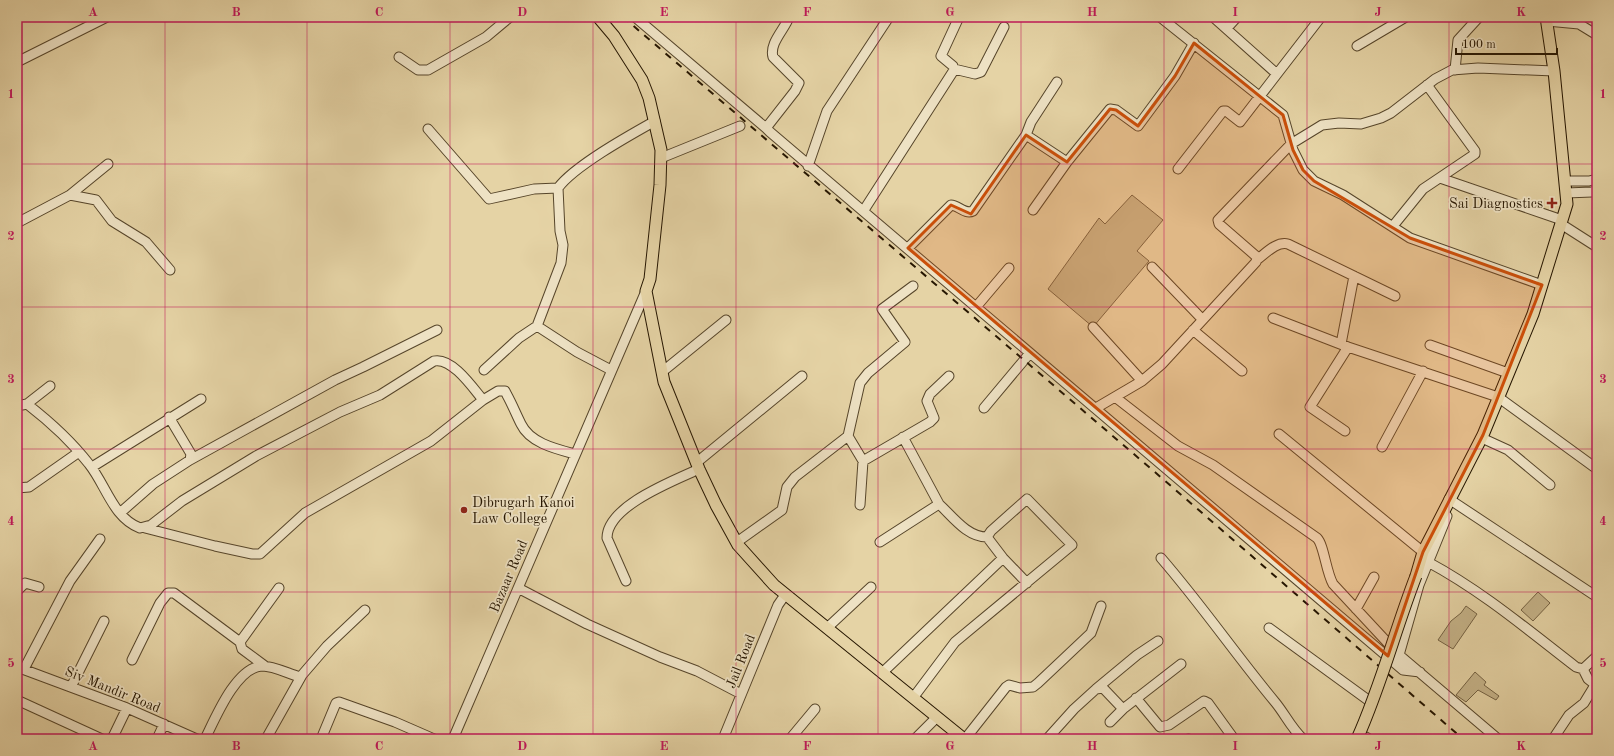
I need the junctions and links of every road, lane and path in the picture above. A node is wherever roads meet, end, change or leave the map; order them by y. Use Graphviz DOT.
graph roads {
  1 [pos="510,17"];
  2 [pos="598,17"];
  3 [pos="635,17"];
  4 [pos="789,17"];
  5 [pos="889,17"];
  6 [pos="959,17"];
  7 [pos="1160,17"];
  8 [pos="1213,17"];
  9 [pos="1237,17"];
  10 [pos="1321,17"];
  11 [pos="1406,17"];
  12 [pos="1479,17"];
  13 [pos="107,18"];
  14 [pos="1547,19"];
  15 [pos="1004,27"];
  16 [pos="1227,28"];
  17 [pos="1597,35"];
  18 [pos="1194,43"];
  19 [pos="1357,46"];
  20 [pos="399,57"];
  21 [pos="17,62"];
  22 [pos="954,69"];
  23 [pos="1455,70"];
  24 [pos="1554,71"];
  25 [pos="1277,74"];
  26 [pos="1057,82"];
  27 [pos="1427,85"];
  28 [pos="1260,95"];
  29 [pos="655,121"];
  30 [pos="740,126"];
  31 [pos="766,128"];
  32 [pos="428,129"];
  33 [pos="1026,135"];
  34 [pos="1291,144"];
  35 [pos="661,158"];
  36 [pos="1067,162"];
  37 [pos="108,164"];
  38 [pos="808,166"];
  39 [pos="1178,169"];
  40 [pos="1440,178"];
  41 [pos="1597,179"];
  42 [pos="1565,181"];
  43 [pos="558,188"];
  44 [pos="1595,192"];
  45 [pos="1566,193"];
  46 [pos="70,195"];
  47 [pos="864,210"];
  48 [pos="1033,210"];
  49 [pos="1562,222"];
  50 [pos="17,223"];
  51 [pos="1393,226"];
  52 [pos="1597,247"];
  53 [pos="908,248"];
  54 [pos="1258,259"];
  55 [pos="1152,267"];
  56 [pos="1009,268"];
  57 [pos="170,270"];
  58 [pos="1354,276"];
  59 [pos="1542,285"];
  60 [pos="912,286"];
  61 [pos="646,291"];
  62 [pos="1395,296"];
  63 [pos="976,307"];
  64 [pos="1272,318"];
  65 [pos="1202,319"];
  66 [pos="726,320"];
  67 [pos="537,326"];
  68 [pos="1093,327"];
  69 [pos="437,330"];
  70 [pos="1193,330"];
  71 [pos="1344,345"];
  72 [pos="1430,345"];
  73 [pos="1030,352"];
  74 [pos="484,370"];
  75 [pos="610,370"];
  76 [pos="1242,370"];
  77 [pos="1423,371"];
  78 [pos="662,372"];
  79 [pos="1508,373"];
  80 [pos="802,376"];
  81 [pos="949,376"];
  82 [pos="1142,381"];
  83 [pos="50,386"];
  84 [pos="1115,397"];
  85 [pos="1498,397"];
  86 [pos="201,399"];
  87 [pos="483,400"];
  88 [pos="27,404"];
  89 [pos="17,406"];
  90 [pos="984,408"];
  91 [pos="1096,408"];
  92 [pos="169,417"];
  93 [pos="1345,431"];
  94 [pos="1279,434"];
  95 [pos="848,436"];
  96 [pos="903,437"];
  97 [pos="1483,437"];
  98 [pos="1382,447"];
  99 [pos="79,452"];
  100 [pos="575,454"];
  101 [pos="190,460"];
  102 [pos="863,461"];
  103 [pos="698,466"];
  104 [pos="92,467"];
  105 [pos="1597,469"];
  106 [pos="1550,486"];
  107 [pos="17,488"];
  108 [pos="1451,500"];
  109 [pos="939,504"];
  110 [pos="860,505"];
  111 [pos="120,513"];
  112 [pos="145,528"];
  113 [pos="987,537"];
  114 [pos="100,539"];
  115 [pos="737,542"];
  116 [pos="880,542"];
  117 [pos="1426,557"];
  118 [pos="1003,558"];
  119 [pos="1161,558"];
  120 [pos="1374,577"];
  121 [pos="626,581"];
  122 [pos="1027,583"];
  123 [pos="39,587"];
  124 [pos="871,587"];
  125 [pos="279,588"];
  126 [pos="518,588"];
  127 [pos="17,591"];
  128 [pos="785,595"];
  129 [pos="1597,597"];
  130 [pos="1101,606"];
  131 [pos="1356,609"];
  132 [pos="365,610"];
  133 [pos="104,621"];
  134 [pos="827,628"];
  135 [pos="1269,628"];
  136 [pos="1158,641"];
  137 [pos="240,642"];
  138 [pos="1400,655"];
  139 [pos="1597,656"];
  140 [pos="132,660"];
  141 [pos="1181,664"];
  142 [pos="265,666"];
  143 [pos="20,668"];
  144 [pos="1583,669"];
  145 [pos="1420,672"];
  146 [pos="882,673"];
  147 [pos="300,677"];
  148 [pos="1596,686"];
  149 [pos="71,687"];
  150 [pos="1096,689"];
  151 [pos="741,694"];
  152 [pos="913,698"];
  153 [pos="1136,698"];
  154 [pos="17,700"];
  155 [pos="1368,700"];
  156 [pos="127,708"];
  157 [pos="1123,709"];
  158 [pos="815,710"];
  159 [pos="937,717"];
  160 [pos="1110,722"];
  161 [pos="164,724"];
  162 [pos="1364,738"];
  163 [pos="102,739"];
  164 [pos="112,739"];
  165 [pos="157,739"];
  166 [pos="197,739"];
  167 [pos="204,739"];
  168 [pos="266,739"];
  169 [pos="321,739"];
  170 [pos="434,739"];
  171 [pos="453,739"];
  172 [pos="723,739"];
  173 [pos="790,739"];
  174 [pos="915,739"];
  175 [pos="964,739"];
  176 [pos="1047,739"];
  177 [pos="1234,739"];
  178 [pos="1303,739"];
  179 [pos="1498,739"];
  180 [pos="1553,739"];
  1 -- 20 [label="street"];
  2 -- 29 [label="main road"];
  3 -- 31 [label="street"];
  4 -- 31 [label="street"];
  5 -- 38 [label="street"];
  6 -- 22 [label="street"];
  7 -- 18 [label="street"];
  8 -- 16 [label="street"];
  9 -- 16 [label="street"];
  10 -- 25 [label="street"];
  11 -- 19 [label="street"];
  12 -- 23 [label="street"];
  13 -- 21 [label="street"];
  14 -- 17 [label="street"];
  14 -- 24 [label="main road"];
  15 -- 22 [label="street"];
  16 -- 25 [label="street"];
  18 -- 28 [label="street"];
  18 -- 36 [label="street"];
  22 -- 47 [label="street"];
  23 -- 24 [label="street"];
  23 -- 27 [label="street"];
  24 -- 42 [label="main road"];
  25 -- 28 [label="street"];
  26 -- 33 [label="street"];
  27 -- 34 [label="street"];
  27 -- 40 [label="street"];
  28 -- 34 [label="street"];
  28 -- 39 [label="street"];
  29 -- 35 [label="main road"];
  29 -- 43 [label="street"];
  30 -- 35 [label="street"];
  31 -- 38 [label="street"];
  32 -- 43 [label="street"];
  33 -- 36 [label="street"];
  33 -- 53 [label="street"];
  34 -- 51 [label="street"];
  34 -- 54 [label="street"];
  35 -- 61 [label="main road"];
  36 -- 48 [label="street"];
  37 -- 46 [label="street"];
  38 -- 47 [label="street"];
  40 -- 49 [label="street"];
  40 -- 51 [label="street"];
  41 -- 42 [label="street"];
  42 -- 45 [label="main road"];
  43 -- 67 [label="street"];
  44 -- 45 [label="street"];
  45 -- 49 [label="main road"];
  46 -- 50 [label="street"];
  46 -- 57 [label="street"];
  47 -- 53 [label="street"];
  49 -- 52 [label="street"];
  49 -- 59 [label="main road"];
  51 -- 59 [label="street"];
  53 -- 63 [label="street"];
  54 -- 58 [label="street"];
  54 -- 65 [label="street"];
  55 -- 65 [label="street"];
  56 -- 63 [label="street"];
  58 -- 62 [label="street"];
  58 -- 71 [label="street"];
  59 -- 79 [label="main road"];
  60 -- 95 [label="street"];
  61 -- 75 [label="street, Bazaar Road"];
  61 -- 78 [label="main road"];
  63 -- 73 [label="street"];
  64 -- 71 [label="street"];
  65 -- 70 [label="street"];
  66 -- 78 [label="street"];
  67 -- 74 [label="street"];
  67 -- 75 [label="street"];
  68 -- 82 [label="street"];
  69 -- 101 [label="street"];
  70 -- 76 [label="street"];
  70 -- 82 [label="street"];
  71 -- 77 [label="street"];
  71 -- 93 [label="street"];
  72 -- 79 [label="street"];
  73 -- 90 [label="street"];
  73 -- 91 [label="street"];
  75 -- 100 [label="street, Bazaar Road"];
  77 -- 85 [label="street"];
  77 -- 98 [label="street"];
  78 -- 103 [label="main road"];
  79 -- 85 [label="main road"];
  80 -- 103 [label="street"];
  81 -- 96 [label="street"];
  82 -- 84 [label="street"];
  83 -- 88 [label="street"];
  84 -- 91 [label="street"];
  84 -- 131 [label="street"];
  85 -- 97 [label="main road"];
  85 -- 105 [label="street"];
  86 -- 92 [label="street"];
  87 -- 100 [label="street"];
  87 -- 112 [label="street"];
  87 -- 112 [label="street"];
  88 -- 89 [label="street"];
  88 -- 99 [label="street"];
  91 -- 145 [label="street"];
  92 -- 101 [label="street"];
  92 -- 104 [label="street"];
  94 -- 117 [label="street"];
  95 -- 102 [label="street"];
  95 -- 115 [label="street"];
  96 -- 102 [label="street"];
  96 -- 109 [label="street"];
  97 -- 106 [label="street"];
  97 -- 108 [label="main road"];
  99 -- 104 [label="street"];
  99 -- 107 [label="street"];
  100 -- 126 [label="street, Bazaar Road"];
  101 -- 111 [label="street"];
  102 -- 110 [label="street"];
  103 -- 115 [label="main road"];
  103 -- 121 [label="street"];
  104 -- 111 [label="street"];
  108 -- 117 [label="main road"];
  108 -- 129 [label="street"];
  109 -- 113 [label="street"];
  109 -- 116 [label="street"];
  111 -- 112 [label="street"];
  113 -- 118 [label="street"];
  113 -- 122 [label="street"];
  114 -- 143 [label="street"];
  115 -- 128 [label="main road"];
  117 -- 138 [label="street"];
  117 -- 144 [label="street"];
  117 -- 162 [label="main road, bridge"];
  118 -- 122 [label="street"];
  118 -- 146 [label="street"];
  119 -- 178 [label="street"];
  120 -- 131 [label="street"];
  122 -- 152 [label="street"];
  123 -- 127 [label="street"];
  124 -- 134 [label="street"];
  125 -- 137 [label="street"];
  126 -- 151 [label="street"];
  126 -- 171 [label="street, Bazaar Road"];
  128 -- 134 [label="main road"];
  128 -- 151 [label="street, Jail Road"];
  130 -- 175 [label="street"];
  131 -- 138 [label="street"];
  132 -- 147 [label="street"];
  133 -- 149 [label="street"];
  134 -- 146 [label="main road"];
  135 -- 155 [label="street"];
  136 -- 150 [label="street"];
  137 -- 140 [label="street"];
  137 -- 142 [label="street"];
  138 -- 145 [label="street"];
  139 -- 144 [label="street"];
  141 -- 153 [label="street"];
  142 -- 147 [label="street"];
  142 -- 167 [label="street"];
  143 -- 149 [label="street, Siv Mandir Road"];
  144 -- 148 [label="street"];
  145 -- 179 [label="street"];
  146 -- 152 [label="main road"];
  147 -- 168 [label="street"];
  148 -- 180 [label="street"];
  149 -- 156 [label="street, Siv Mandir Road"];
  150 -- 157 [label="street"];
  150 -- 176 [label="street"];
  151 -- 172 [label="street, Jail Road"];
  152 -- 159 [label="main road"];
  153 -- 157 [label="street"];
  153 -- 177 [label="street"];
  154 -- 163 [label="street"];
  156 -- 161 [label="street, Siv Mandir Road"];
  156 -- 164 [label="street"];
  157 -- 160 [label="street"];
  158 -- 173 [label="street"];
  159 -- 174 [label="street"];
  159 -- 175 [label="main road"];
  161 -- 165 [label="street"];
  161 -- 166 [label="street, Siv Mandir Road"];
  169 -- 170 [label="street"];
}
